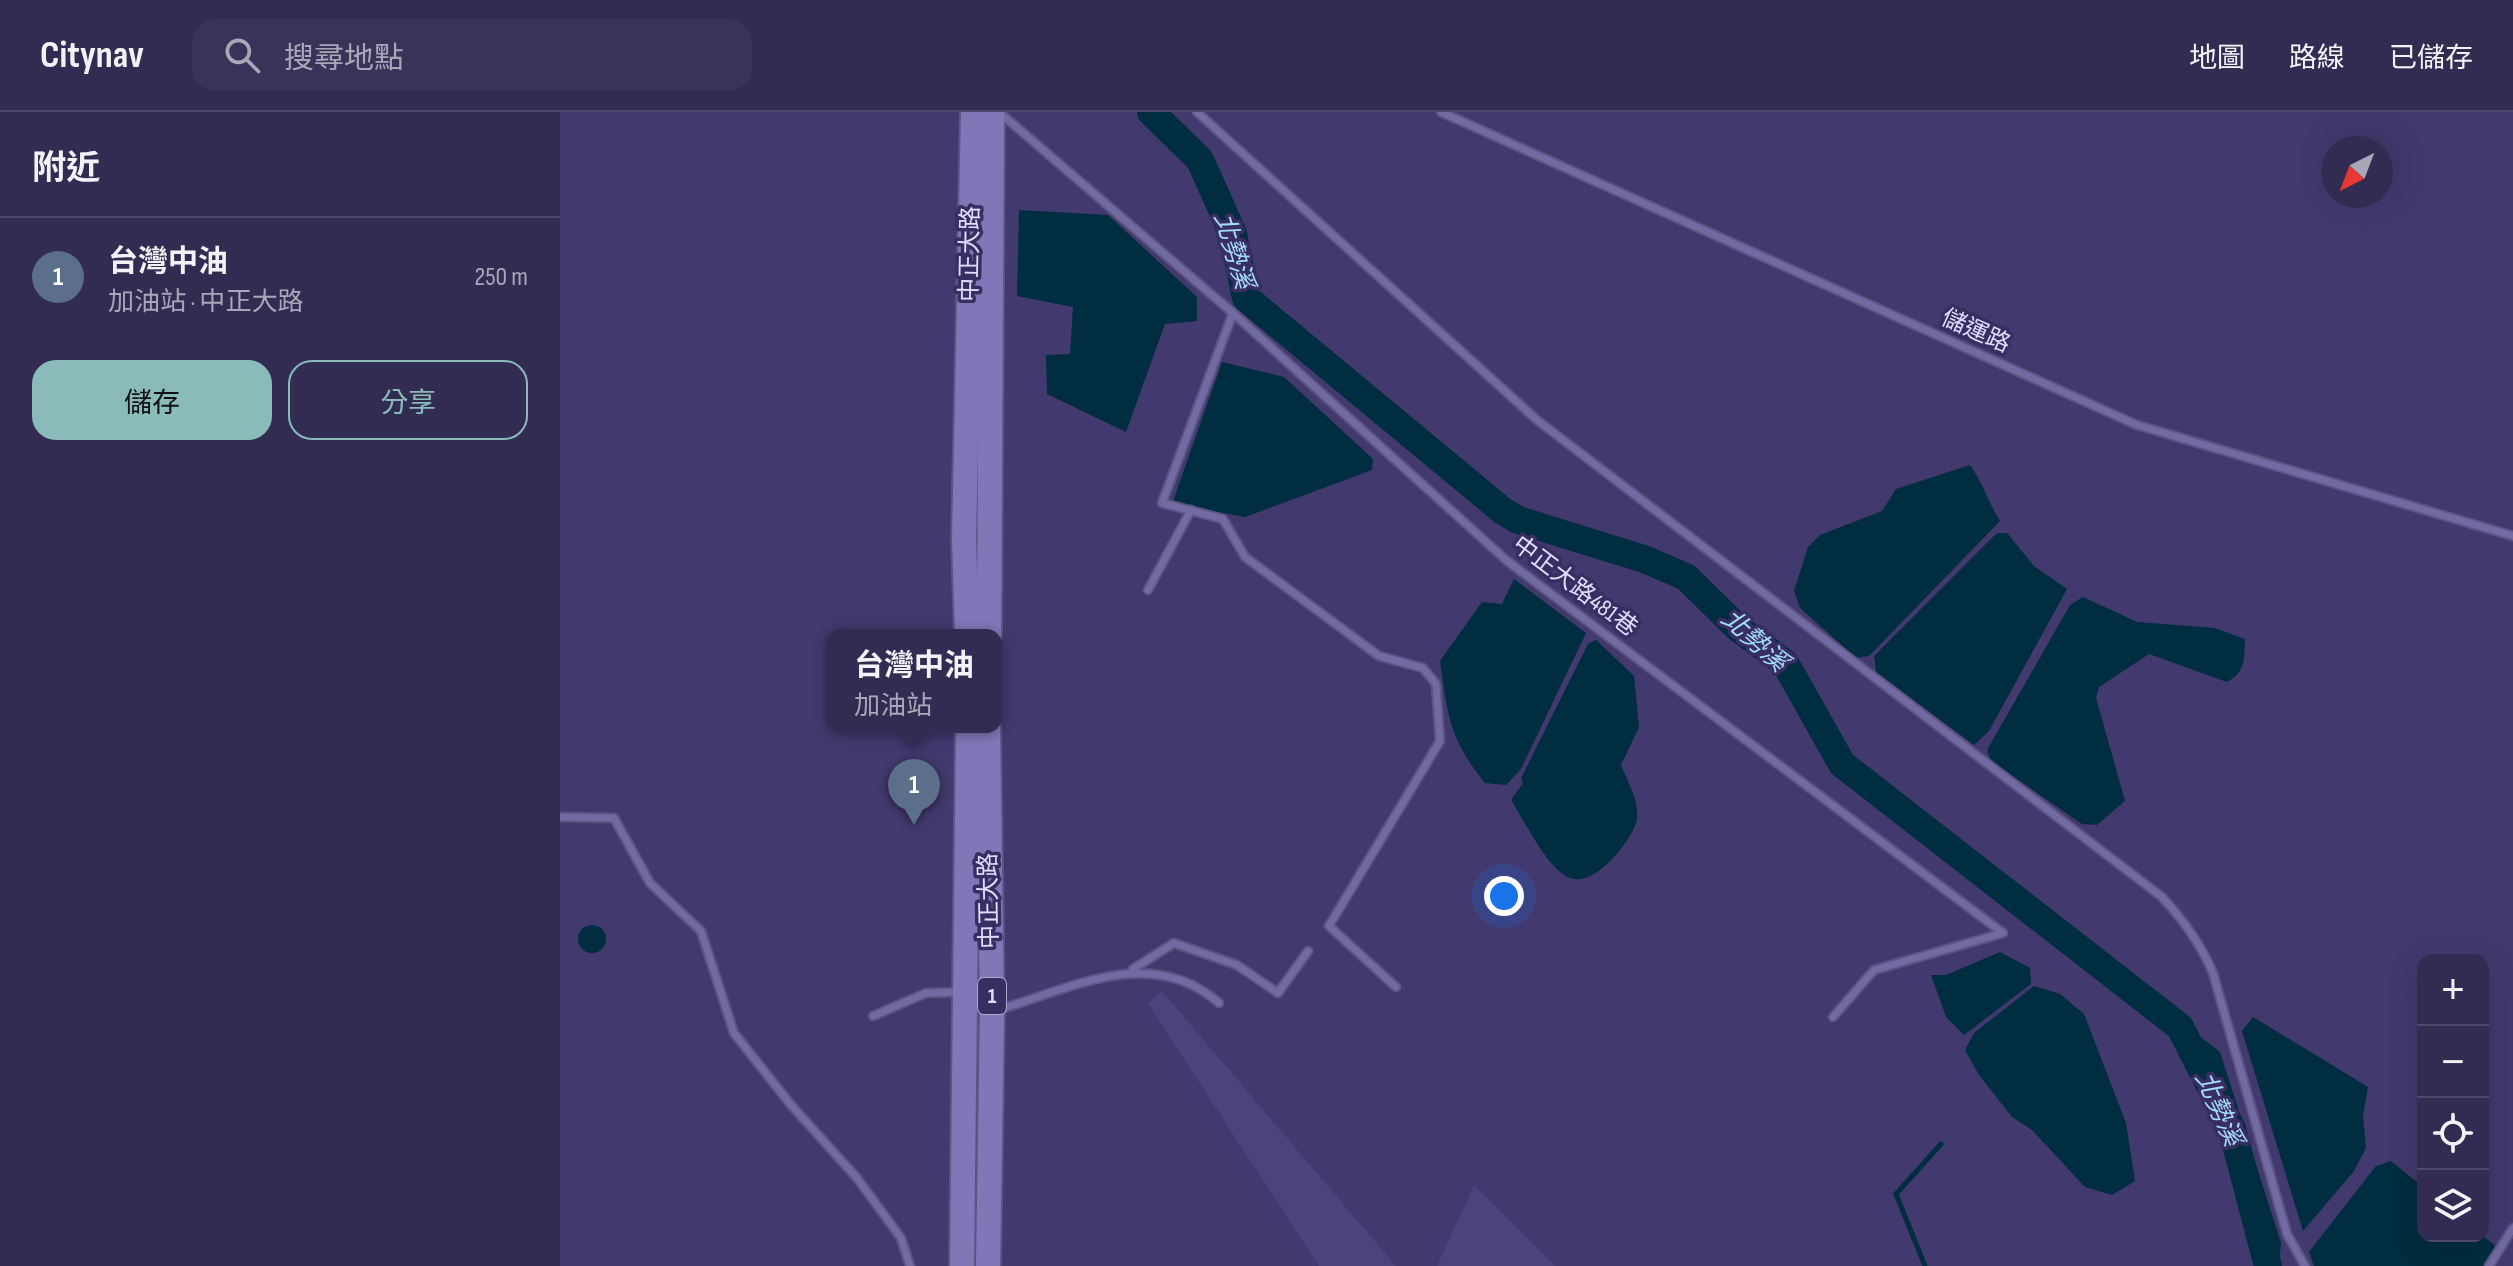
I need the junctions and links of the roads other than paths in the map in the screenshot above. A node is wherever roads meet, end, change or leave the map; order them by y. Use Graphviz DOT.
graph roads {
  1 [pos="973,112"];
  2 [pos="992,112"];
  3 [pos="999,112"];
  4 [pos="1197,112"];
  5 [pos="1441,112"];
  6 [pos="1233,313"];
  7 [pos="1191,510"];
  8 [pos="2513,536"];
  9 [pos="1148,590"];
  10 [pos="967,629"];
  11 [pos="989,629"];
  12 [pos="969,733"];
  13 [pos="987,733"];
  14 [pos="977,814"];
  15 [pos="560,817"];
  16 [pos="1308,951"];
  17 [pos="1131,971"];
  18 [pos="1396,987"];
  19 [pos="965,992"];
  20 [pos="1219,1003"];
  21 [pos="992,1011"];
  22 [pos="873,1016"];
  23 [pos="1833,1017"];
  24 [pos="2513,1228"];
  25 [pos="910,1266"];
  26 [pos="962,1266"];
  27 [pos="988,1266"];
  28 [pos="2305,1266"];
  29 [pos="2489,1266"];
  1 -- 10 [label="main road, 中正大路"];
  2 -- 11 [label="main road, 中正大路"];
  3 -- 6 [label="lane, 中正大路481巷"];
  4 -- 28 [label="lane"];
  5 -- 8 [label="lane, 儲運路"];
  6 -- 7 [label="lane"];
  6 -- 23 [label="lane, 中正大路481巷"];
  7 -- 9 [label="lane"];
  7 -- 18 [label="lane"];
  12 -- 14 [label="main road, 中正大路 / 1"];
  13 -- 14 [label="main road, 中正大路 / 1"];
  14 -- 19 [label="main road, 中正大路 / 1"];
  14 -- 21 [label="main road, 中正大路 / 1"];
  15 -- 25 [label="lane"];
  16 -- 17 [label="lane"];
  17 -- 20 [label="lane"];
  17 -- 21 [label="lane"];
  19 -- 22 [label="lane"];
  19 -- 26 [label="main road, 中正大路 / 1"];
  21 -- 27 [label="main road, 中正大路 / 1"];
  24 -- 29 [label="lane"];
}
